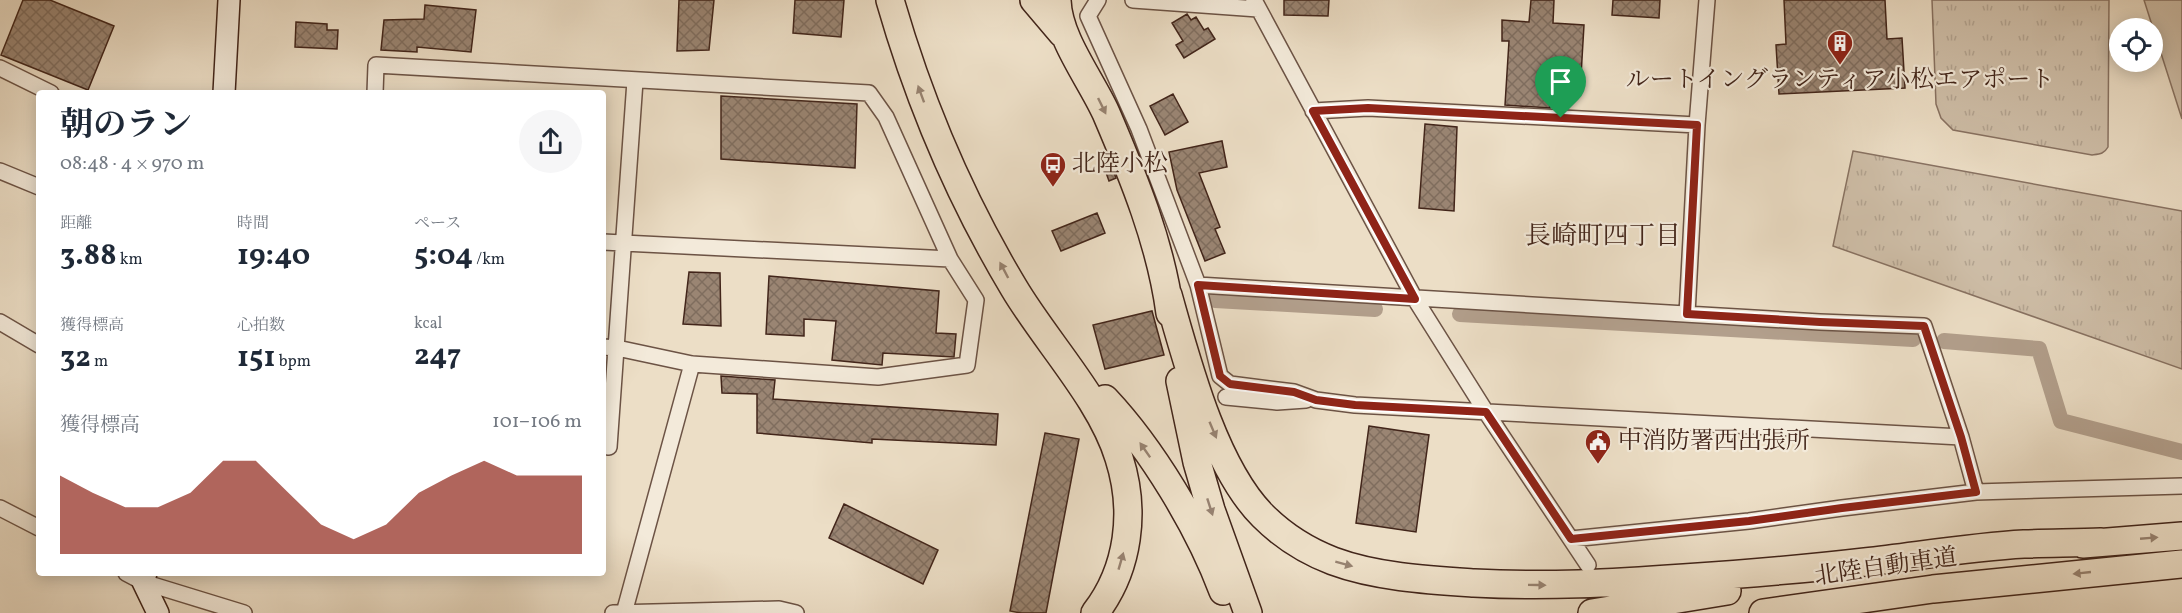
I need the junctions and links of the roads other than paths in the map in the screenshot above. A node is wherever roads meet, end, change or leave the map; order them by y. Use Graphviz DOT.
graph roads {
  1 [pos="229,0"];
  2 [pos="874,0"];
  3 [pos="890,0"];
  4 [pos="1034,0"];
  5 [pos="1057,0"];
  6 [pos="1098,0"];
  7 [pos="1133,0"];
  8 [pos="1707,0"];
  9 [pos="1256,5"];
  10 [pos="1076,54"];
  11 [pos="907,55"];
  12 [pos="0,68"];
  13 [pos="635,81"];
  14 [pos="45,90"];
  15 [pos="224,90"];
  16 [pos="375,90"];
  17 [pos="1313,111"];
  18 [pos="1697,125"];
  19 [pos="0,171"];
  20 [pos="36,187"];
  21 [pos="606,242"];
  22 [pos="624,243"];
  23 [pos="950,259"];
  24 [pos="1198,285"];
  25 [pos="1168,295"];
  26 [pos="1415,299"];
  27 [pos="1687,314"];
  28 [pos="0,322"];
  29 [pos="36,343"];
  30 [pos="1052,345"];
  31 [pos="610,347"];
  32 [pos="692,364"];
  33 [pos="1226,397"];
  34 [pos="1316,400"];
  35 [pos="1486,412"];
  36 [pos="1961,437"];
  37 [pos="606,446"];
  38 [pos="2182,486"];
  39 [pos="1976,492"];
  40 [pos="0,508"];
  41 [pos="36,526"];
  42 [pos="2182,536"];
  43 [pos="1571,539"];
  44 [pos="2101,542"];
  45 [pos="2182,564"];
  46 [pos="1588,565"];
  47 [pos="138,576"];
  48 [pos="705,612"];
  49 [pos="158,613"];
  50 [pos="244,613"];
  51 [pos="613,613"];
  52 [pos="624,613"];
  53 [pos="796,613"];
  54 [pos="1095,613"];
  55 [pos="1231,613"];
  56 [pos="1248,613"];
  57 [pos="1592,613"];
  58 [pos="1763,613"];
  1 -- 15 [label="street"];
  2 -- 11 [label="highway"];
  3 -- 11 [label="highway"];
  4 -- 10 [label="highway"];
  5 -- 10 [label="highway"];
  6 -- 24 [label="street"];
  7 -- 9 [label="street"];
  8 -- 18 [label="street"];
  9 -- 17 [label="street"];
  10 -- 25 [label="highway, one-way"];
  30 -- 11 [label="highway, one-way"];
  12 -- 14 [label="street"];
  13 -- 16 [label="street"];
  13 -- 22 [label="street"];
  13 -- 23 [label="street"];
  17 -- 18 [label="street"];
  17 -- 26 [label="street"];
  18 -- 27 [label="street"];
  19 -- 20 [label="street"];
  21 -- 22 [label="street"];
  22 -- 23 [label="street"];
  22 -- 31 [label="street"];
  23 -- 32 [label="street"];
  24 -- 26 [label="street"];
  24 -- 34 [label="street"];
  25 -- 44 [label="highway, one-way"];
  25 -- 56 [label="highway, one-way"];
  26 -- 27 [label="street"];
  26 -- 35 [label="street"];
  27 -- 36 [label="street"];
  28 -- 29 [label="street"];
  54 -- 30 [label="highway, one-way"];
  55 -- 30 [label="highway, one-way"];
  31 -- 32 [label="street"];
  31 -- 37 [label="street"];
  32 -- 52 [label="street"];
  33 -- 34 [label="street"];
  34 -- 35 [label="street"];
  35 -- 36 [label="street"];
  35 -- 43 [label="street"];
  36 -- 39 [label="street"];
  38 -- 39 [label="street"];
  39 -- 43 [label="street"];
  40 -- 41 [label="street"];
  44 -- 42 [label="highway, 北陸自動車道, one-way"];
  43 -- 46 [label="street"];
  44 -- 57 [label="highway, 北陸自動車道"];
  45 -- 58 [label="highway, 北陸自動車道, one-way"];
  47 -- 49 [label="street"];
  47 -- 50 [label="street"];
  48 -- 52 [label="street"];
  48 -- 53 [label="street"];
  51 -- 52 [label="street"];
}
